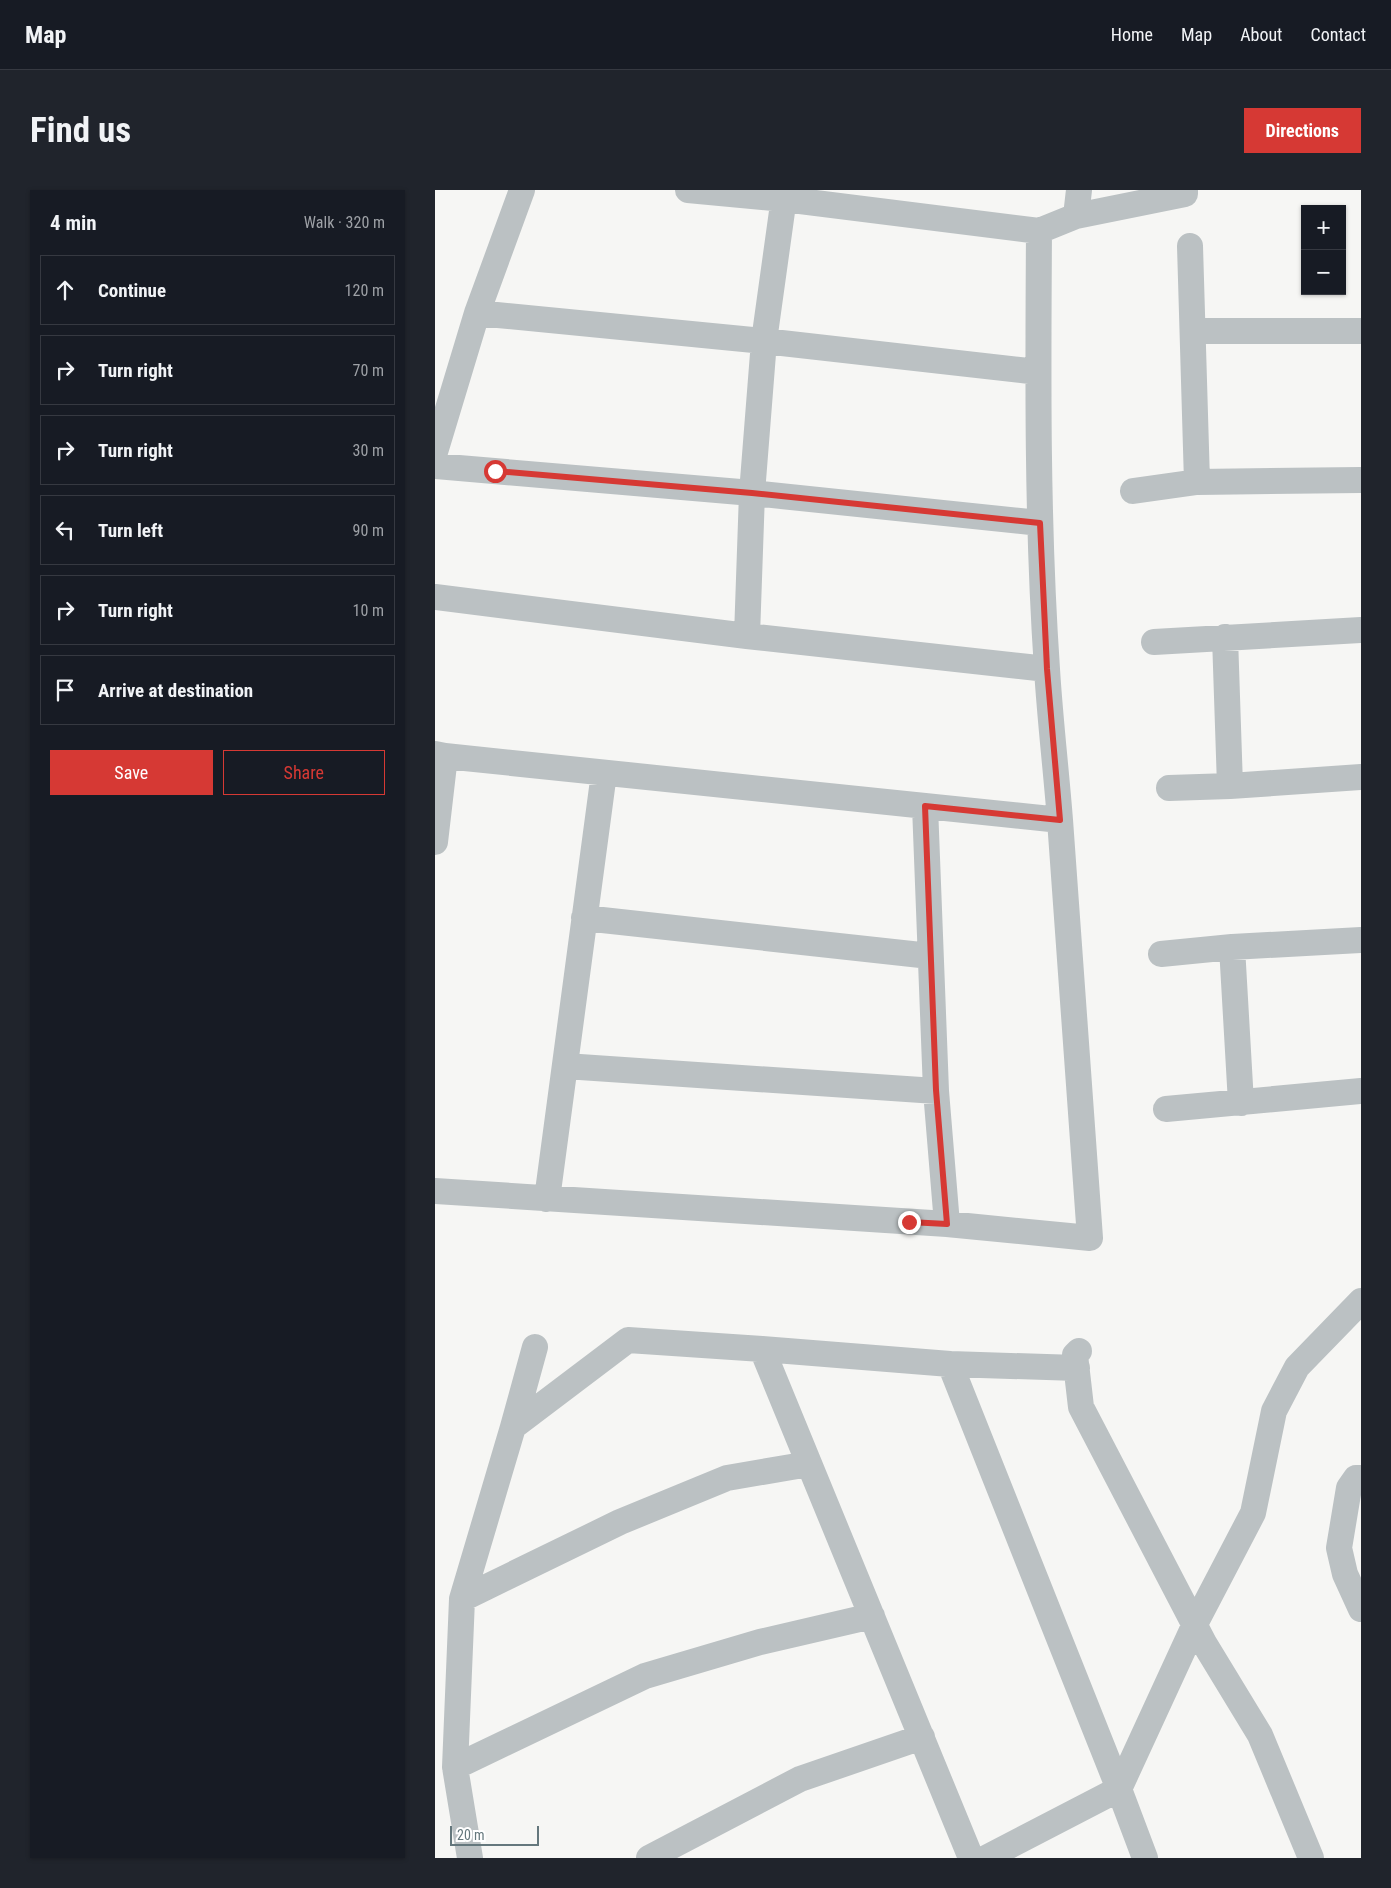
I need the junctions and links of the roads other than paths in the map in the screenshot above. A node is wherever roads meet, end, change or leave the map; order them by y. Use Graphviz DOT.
graph roads {
  1 [pos="522,190"];
  2 [pos="688,190"];
  3 [pos="1079,190"];
  4 [pos="1185,190"];
  5 [pos="784,195"];
  6 [pos="1076,216"];
  7 [pos="1039,231"];
  8 [pos="1190,246"];
  9 [pos="477,313"];
  10 [pos="1193,331"];
  11 [pos="1361,331"];
  12 [pos="764,341"];
  13 [pos="1038,372"];
  14 [pos="435,452"];
  15 [pos="435,466"];
  16 [pos="1361,480"];
  17 [pos="1197,482"];
  18 [pos="1133,491"];
  19 [pos="752,493"];
  20 [pos="1040,523"];
  21 [pos="435,597"];
  22 [pos="1361,630"];
  23 [pos="747,636"];
  24 [pos="1225,638"];
  25 [pos="1154,642"];
  26 [pos="1047,669"];
  27 [pos="440,755"];
  28 [pos="604,773"];
  29 [pos="1361,777"];
  30 [pos="1230,786"];
  31 [pos="1169,788"];
  32 [pos="925,806"];
  33 [pos="1060,820"];
  34 [pos="435,842"];
  35 [pos="584,918"];
  36 [pos="1361,940"];
  37 [pos="1232,947"];
  38 [pos="1161,954"];
  39 [pos="930,956"];
  40 [pos="565,1066"];
  41 [pos="936,1090"];
  42 [pos="1361,1091"];
  43 [pos="1241,1103"];
  44 [pos="1167,1109"];
  45 [pos="435,1191"];
  46 [pos="547,1199"];
  47 [pos="947,1224"];
  48 [pos="1361,1301"];
  49 [pos="535,1347"];
  50 [pos="762,1349"];
  51 [pos="950,1364"];
  52 [pos="513,1427"];
  53 [pos="809,1464"];
  54 [pos="1361,1478"];
  55 [pos="462,1599"];
  56 [pos="1361,1609"];
  57 [pos="872,1616"];
  58 [pos="1195,1624"];
  59 [pos="921,1737"];
  60 [pos="455,1767"];
  61 [pos="1119,1789"];
  62 [pos="470,1858"];
  63 [pos="649,1858"];
  64 [pos="971,1858"];
  65 [pos="986,1858"];
  66 [pos="1145,1858"];
  67 [pos="1311,1858"];
  1 -- 9 [label="street"];
  2 -- 5 [label="street"];
  3 -- 6 [label="street"];
  4 -- 6 [label="street"];
  5 -- 7 [label="street"];
  5 -- 12 [label="street"];
  6 -- 7 [label="street"];
  7 -- 13 [label="street"];
  8 -- 10 [label="street"];
  9 -- 12 [label="street"];
  9 -- 14 [label="street"];
  10 -- 11 [label="street"];
  10 -- 17 [label="street"];
  12 -- 13 [label="street"];
  12 -- 19 [label="street"];
  13 -- 20 [label="street"];
  15 -- 19 [label="street"];
  16 -- 17 [label="street"];
  17 -- 18 [label="street"];
  19 -- 20 [label="street"];
  19 -- 23 [label="street"];
  20 -- 26 [label="street"];
  21 -- 23 [label="street"];
  22 -- 24 [label="street"];
  23 -- 26 [label="street"];
  24 -- 25 [label="street"];
  24 -- 30 [label="street"];
  26 -- 33 [label="street"];
  27 -- 28 [label="street"];
  27 -- 34 [label="street"];
  28 -- 32 [label="street"];
  28 -- 35 [label="street"];
  29 -- 30 [label="street"];
  30 -- 31 [label="street"];
  32 -- 33 [label="street"];
  32 -- 39 [label="street"];
  33 -- 47 [label="street"];
  35 -- 39 [label="street"];
  35 -- 40 [label="street"];
  36 -- 37 [label="street"];
  37 -- 38 [label="street"];
  37 -- 43 [label="street"];
  39 -- 41 [label="street"];
  40 -- 41 [label="street"];
  40 -- 46 [label="street"];
  41 -- 47 [label="street"];
  42 -- 43 [label="street"];
  43 -- 44 [label="street"];
  45 -- 46 [label="street"];
  46 -- 47 [label="street"];
  48 -- 58 [label="street"];
  49 -- 52 [label="street"];
  50 -- 51 [label="street"];
  50 -- 52 [label="street"];
  50 -- 53 [label="street"];
  51 -- 58 [label="street"];
  51 -- 61 [label="street"];
  52 -- 55 [label="street"];
  53 -- 55 [label="street"];
  53 -- 57 [label="street"];
  54 -- 56 [label="street"];
  55 -- 60 [label="street"];
  57 -- 59 [label="street"];
  57 -- 60 [label="street"];
  58 -- 61 [label="street"];
  58 -- 67 [label="street"];
  59 -- 63 [label="street"];
  59 -- 64 [label="street"];
  60 -- 62 [label="street"];
  61 -- 65 [label="street"];
  61 -- 66 [label="street"];
}
